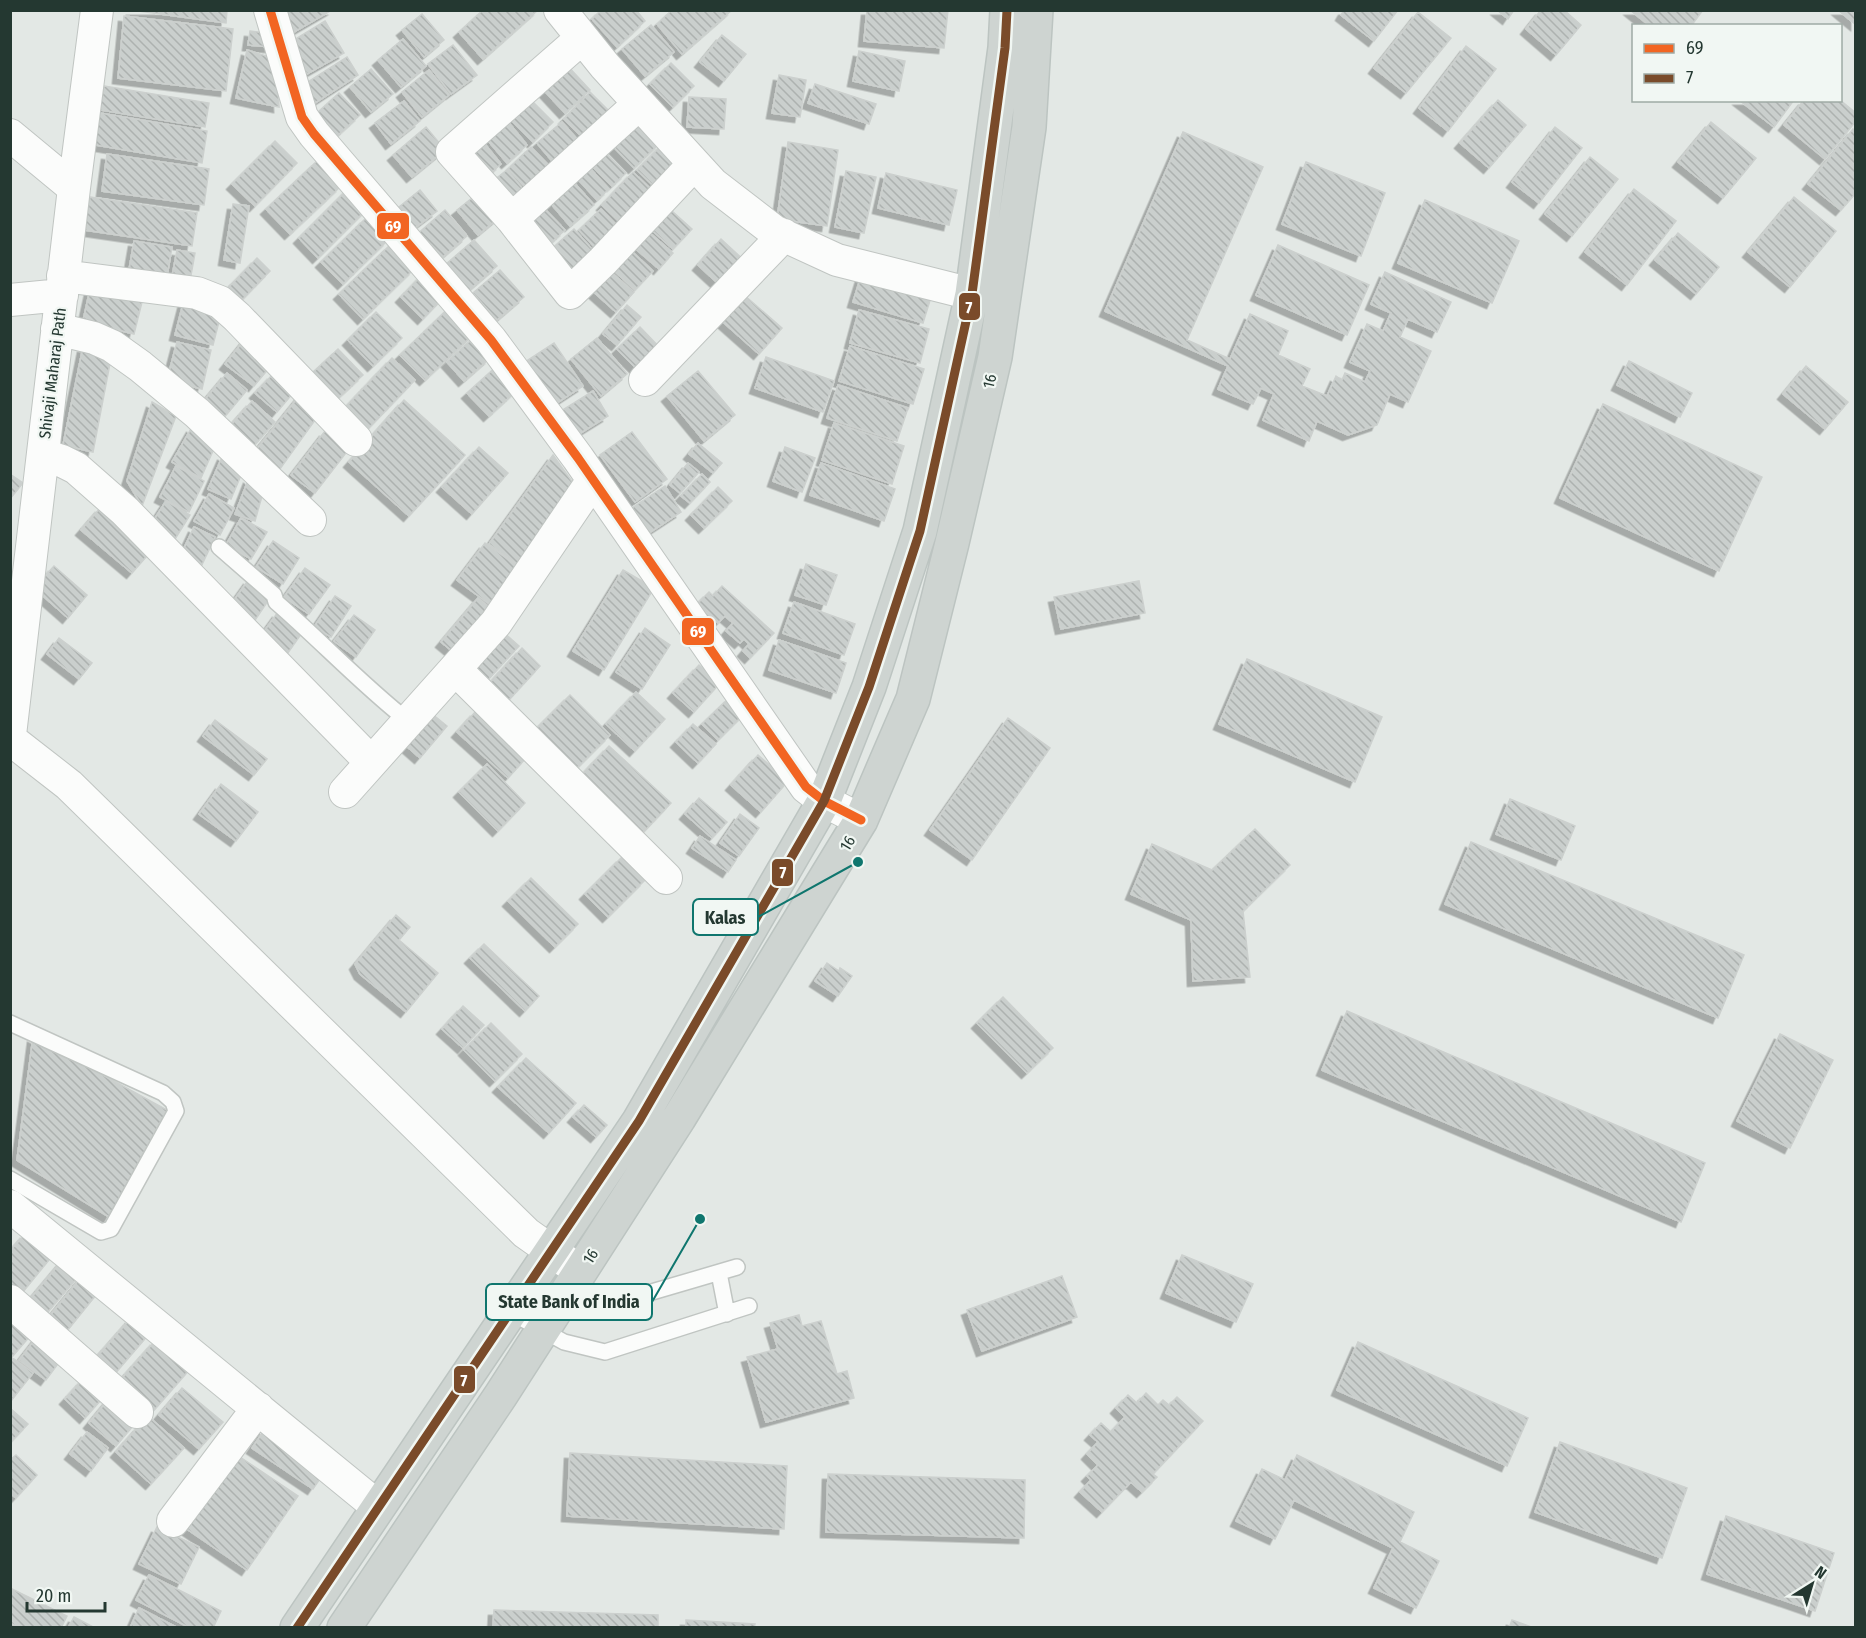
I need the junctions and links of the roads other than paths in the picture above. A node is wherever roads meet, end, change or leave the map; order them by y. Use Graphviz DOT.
graph roads {
  1 [pos="97,10"];
  2 [pos="270,10"];
  3 [pos="560,10"];
  4 [pos="1007,10"];
  5 [pos="1036,10"];
  6 [pos="582,38"];
  7 [pos="639,104"];
  8 [pos="10,135"];
  9 [pos="694,164"];
  10 [pos="74,188"];
  11 [pos="512,219"];
  12 [pos="784,235"];
  13 [pos="62,286"];
  14 [pos="972,294"];
  15 [pos="10,300"];
  16 [pos="57,329"];
  17 [pos="645,380"];
  18 [pos="356,440"];
  19 [pos="43,455"];
  20 [pos="593,480"];
  21 [pos="310,520"];
  22 [pos="22,522"];
  23 [pos="219,547"];
  24 [pos="14,664"];
  25 [pos="454,669"];
  26 [pos="408,721"];
  27 [pos="10,737"];
  28 [pos="371,762"];
  29 [pos="345,792"];
  30 [pos="824,801"];
  31 [pos="861,820"];
  32 [pos="666,878"];
  33 [pos="10,1023"];
  34 [pos="10,1179"];
  35 [pos="10,1206"];
  36 [pos="551,1251"];
  37 [pos="737,1268"];
  38 [pos="719,1274"];
  39 [pos="573,1283"];
  40 [pos="10,1301"];
  41 [pos="749,1306"];
  42 [pos="510,1312"];
  43 [pos="727,1314"];
  44 [pos="542,1331"];
  45 [pos="258,1408"];
  46 [pos="137,1412"];
  47 [pos="378,1507"];
  48 [pos="173,1521"];
  49 [pos="297,1628"];
  50 [pos="344,1628"];
  1 -- 10 [label="street, Shivaji Maharaj Path"];
  2 -- 20 [label="street"];
  3 -- 6 [label="street"];
  4 -- 14 [label="main road"];
  5 -- 31 [label="main road, 16"];
  6 -- 7 [label="street"];
  6 -- 11 [label="street"];
  7 -- 9 [label="street"];
  7 -- 11 [label="street"];
  8 -- 10 [label="street"];
  9 -- 11 [label="street"];
  9 -- 12 [label="street"];
  10 -- 13 [label="street, Shivaji Maharaj Path"];
  12 -- 14 [label="street"];
  12 -- 17 [label="street"];
  13 -- 15 [label="street"];
  13 -- 16 [label="street, Shivaji Maharaj Path"];
  13 -- 18 [label="street"];
  14 -- 30 [label="main road"];
  16 -- 19 [label="street, Shivaji Maharaj Path"];
  16 -- 21 [label="street"];
  19 -- 22 [label="street, Shivaji Maharaj Path"];
  19 -- 28 [label="street"];
  20 -- 25 [label="street"];
  20 -- 30 [label="street"];
  22 -- 24 [label="street, Shivaji Maharaj Path"];
  23 -- 26 [label="lane"];
  24 -- 27 [label="street, Shivaji Maharaj Path"];
  25 -- 26 [label="street"];
  25 -- 32 [label="street"];
  26 -- 28 [label="street"];
  27 -- 36 [label="street"];
  28 -- 29 [label="street"];
  30 -- 31 [label="street"];
  30 -- 36 [label="main road"];
  31 -- 39 [label="main road, 16"];
  33 -- 34 [label="lane"];
  35 -- 45 [label="street"];
  36 -- 39 [label="street"];
  36 -- 42 [label="main road"];
  37 -- 38 [label="lane"];
  38 -- 39 [label="lane"];
  38 -- 43 [label="lane"];
  39 -- 44 [label="main road, 16"];
  40 -- 46 [label="street"];
  41 -- 43 [label="lane"];
  42 -- 44 [label="lane"];
  42 -- 47 [label="main road"];
  43 -- 44 [label="lane"];
  44 -- 50 [label="main road, 16"];
  45 -- 47 [label="street"];
  45 -- 48 [label="street"];
  47 -- 49 [label="main road"];
}
